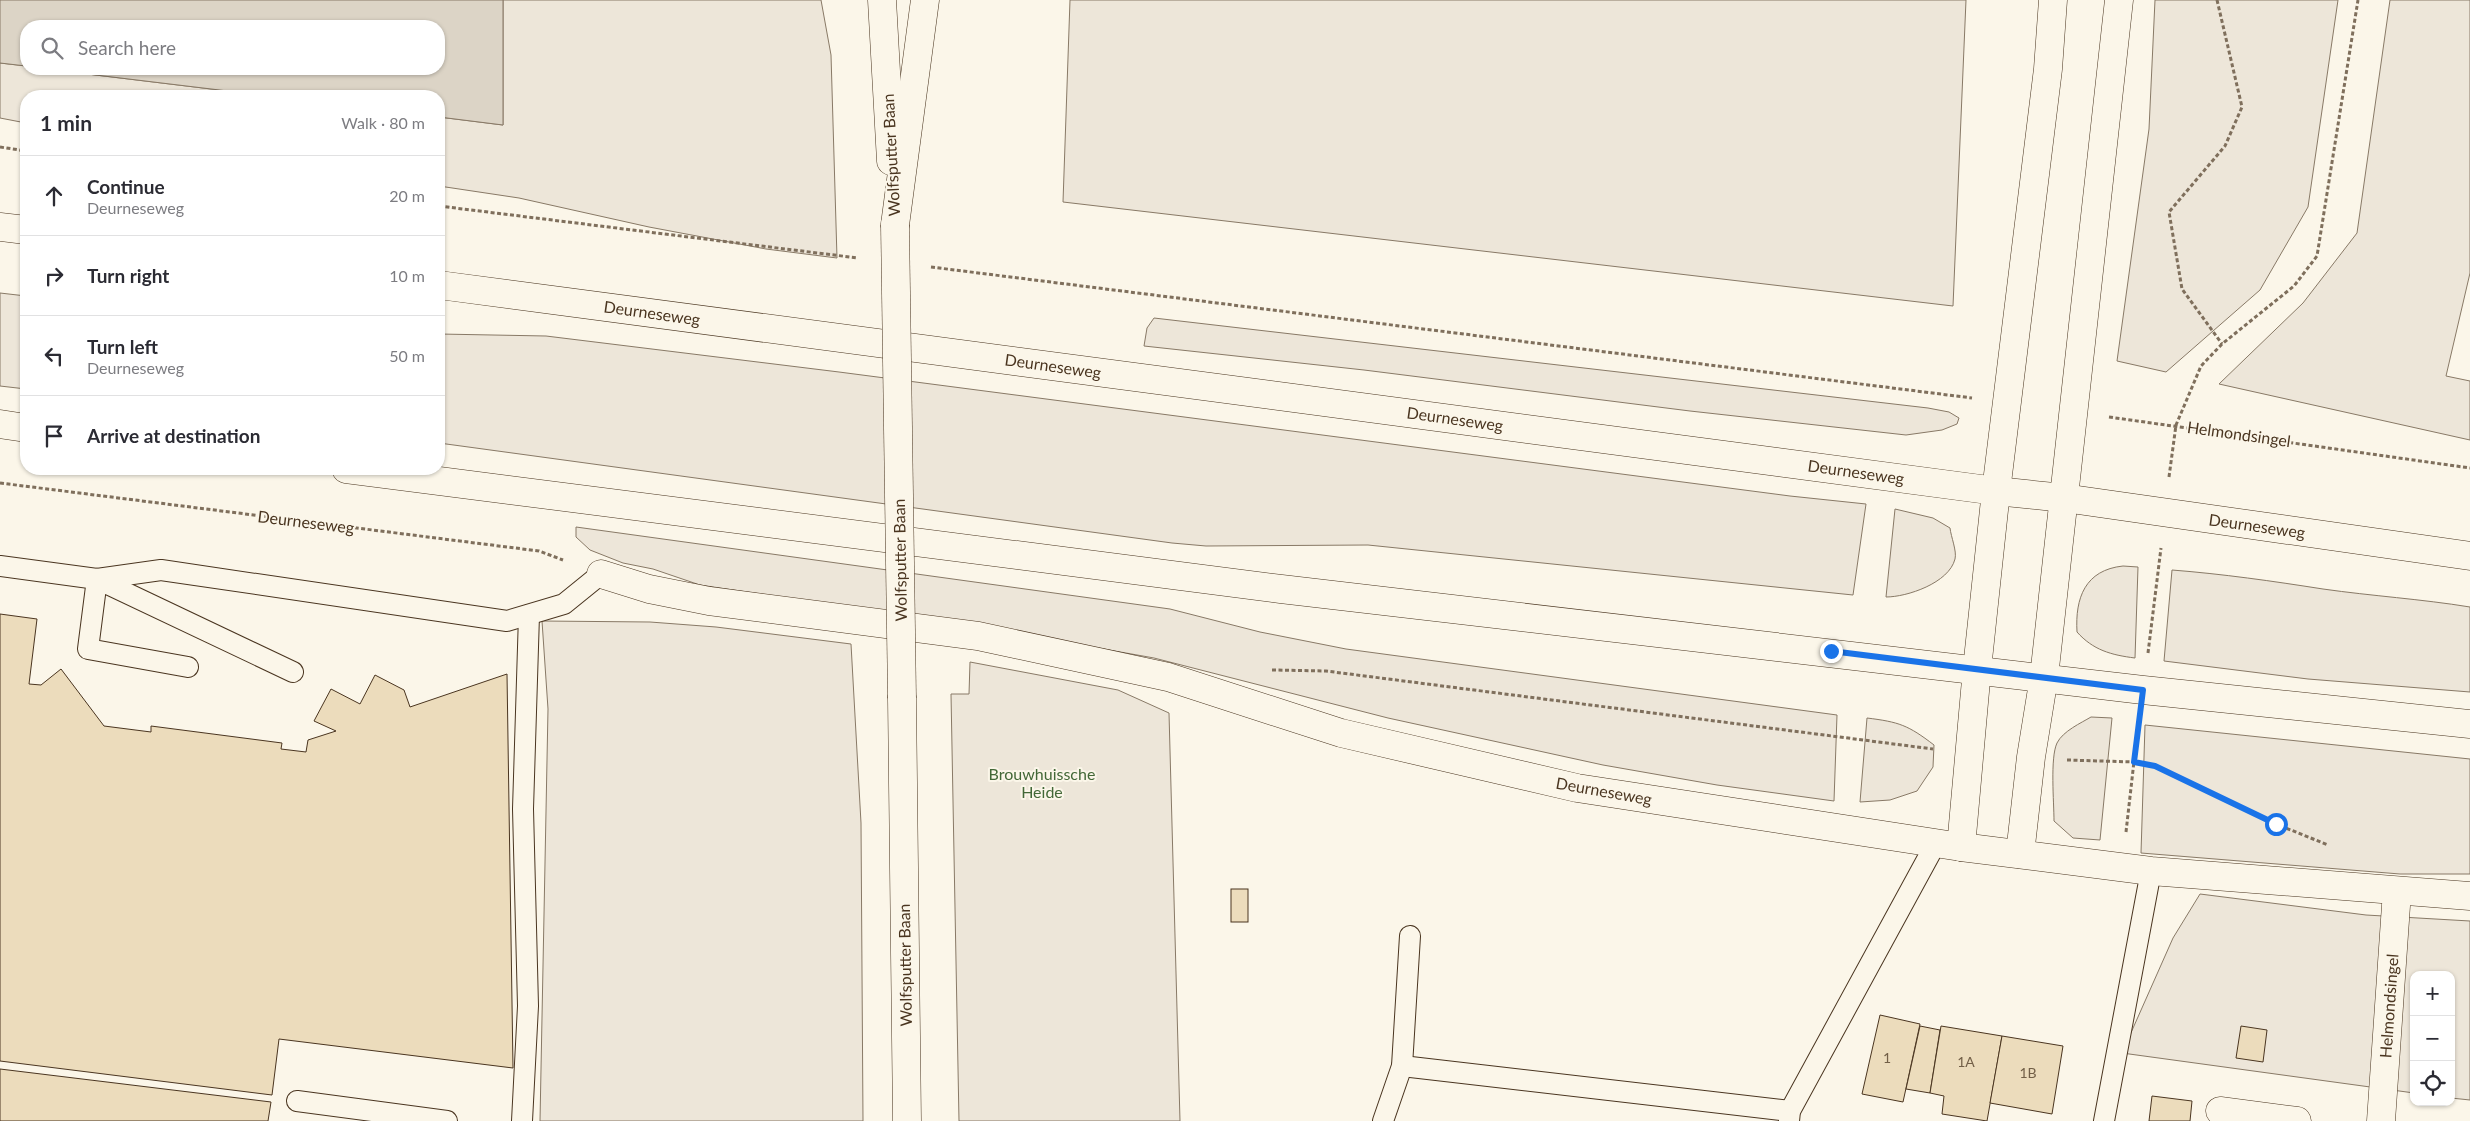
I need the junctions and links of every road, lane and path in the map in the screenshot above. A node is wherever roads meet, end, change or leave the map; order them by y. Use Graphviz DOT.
graph roads {
  1 [pos="882,0"];
  2 [pos="925,0"];
  3 [pos="2053,0"];
  4 [pos="2119,0"];
  5 [pos="2217,0"];
  6 [pos="2358,0"];
  7 [pos="0,147"];
  8 [pos="20,150"];
  9 [pos="445,207"];
  10 [pos="895,224"];
  11 [pos="0,227"];
  12 [pos="20,229"];
  13 [pos="863,259"];
  14 [pos="922,266"];
  15 [pos="445,286"];
  16 [pos="2222,344"];
  17 [pos="2008,403"];
  18 [pos="2073,412"];
  19 [pos="0,424"];
  20 [pos="2176,425"];
  21 [pos="20,427"];
  22 [pos="2470,468"];
  23 [pos="393,475"];
  24 [pos="0,483"];
  25 [pos="1996,491"];
  26 [pos="2064,498"];
  27 [pos="2165,513"];
  28 [pos="2470,556"];
  29 [pos="0,566"];
  30 [pos="601,574"];
  31 [pos="97,579"];
  32 [pos="529,615"];
  33 [pos="188,666"];
  34 [pos="1977,669"];
  35 [pos="1270,670"];
  36 [pos="293,672"];
  37 [pos="2044,677"];
  38 [pos="2143,690"];
  39 [pos="2470,724"];
  40 [pos="1970,753"];
  41 [pos="2031,757"];
  42 [pos="2134,762"];
  43 [pos="1948,845"];
  44 [pos="2331,846"];
  45 [pos="2020,854"];
  46 [pos="2121,866"];
  47 [pos="2151,871"];
  48 [pos="2397,892"];
  49 [pos="2470,896"];
  50 [pos="1410,936"];
  51 [pos="1402,1066"];
  52 [pos="297,1101"];
  53 [pos="2220,1111"];
  54 [pos="1790,1116"];
  55 [pos="447,1121"];
  56 [pos="522,1121"];
  57 [pos="907,1121"];
  58 [pos="1383,1121"];
  59 [pos="2104,1121"];
  60 [pos="2297,1121"];
  61 [pos="2382,1121"];
  1 -- 10 [label="main road, Wolfsputter Baan"];
  2 -- 10 [label="main road"];
  3 -- 17 [label="main road"];
  4 -- 18 [label="main road"];
  5 -- 16 [label="path"];
  6 -- 16 [label="path"];
  7 -- 8 [label="path"];
  9 -- 13 [label="path"];
  10 -- 57 [label="main road, Wolfsputter Baan, bridge"];
  11 -- 12 [label="main road"];
  14 -- 17 [label="path"];
  15 -- 25 [label="main road, Deurneseweg"];
  16 -- 20 [label="path"];
  17 -- 25 [label="main road"];
  18 -- 20 [label="path, Helmondsingel"];
  18 -- 26 [label="main road"];
  19 -- 21 [label="main road"];
  20 -- 22 [label="path, Helmondsingel"];
  20 -- 27 [label="path"];
  23 -- 34 [label="main road"];
  24 -- 30 [label="path, Deurneseweg"];
  25 -- 26 [label="main road, Deurneseweg"];
  25 -- 34 [label="main road"];
  26 -- 27 [label="main road, Deurneseweg"];
  26 -- 37 [label="main road"];
  27 -- 28 [label="main road, Deurneseweg"];
  27 -- 38 [label="path"];
  29 -- 31 [label="lane"];
  30 -- 32 [label="lane"];
  30 -- 43 [label="main road, Deurneseweg"];
  31 -- 32 [label="lane"];
  31 -- 33 [label="lane"];
  31 -- 36 [label="lane"];
  32 -- 56 [label="lane"];
  34 -- 37 [label="main road"];
  34 -- 40 [label="main road"];
  35 -- 40 [label="path"];
  37 -- 38 [label="main road"];
  37 -- 41 [label="main road"];
  38 -- 39 [label="main road"];
  38 -- 42 [label="path"];
  40 -- 43 [label="main road"];
  41 -- 42 [label="path"];
  41 -- 45 [label="main road"];
  42 -- 44 [label="path"];
  42 -- 46 [label="path"];
  43 -- 45 [label="main road, Deurneseweg"];
  43 -- 54 [label="lane"];
  45 -- 46 [label="main road, Deurneseweg"];
  46 -- 47 [label="main road, Deurneseweg"];
  47 -- 48 [label="main road, Deurneseweg"];
  47 -- 59 [label="lane"];
  48 -- 49 [label="main road, Deurneseweg"];
  48 -- 61 [label="main road, Helmondsingel"];
  50 -- 51 [label="lane"];
  51 -- 54 [label="lane"];
  51 -- 58 [label="lane"];
  52 -- 55 [label="lane"];
  53 -- 60 [label="main road"];
}
